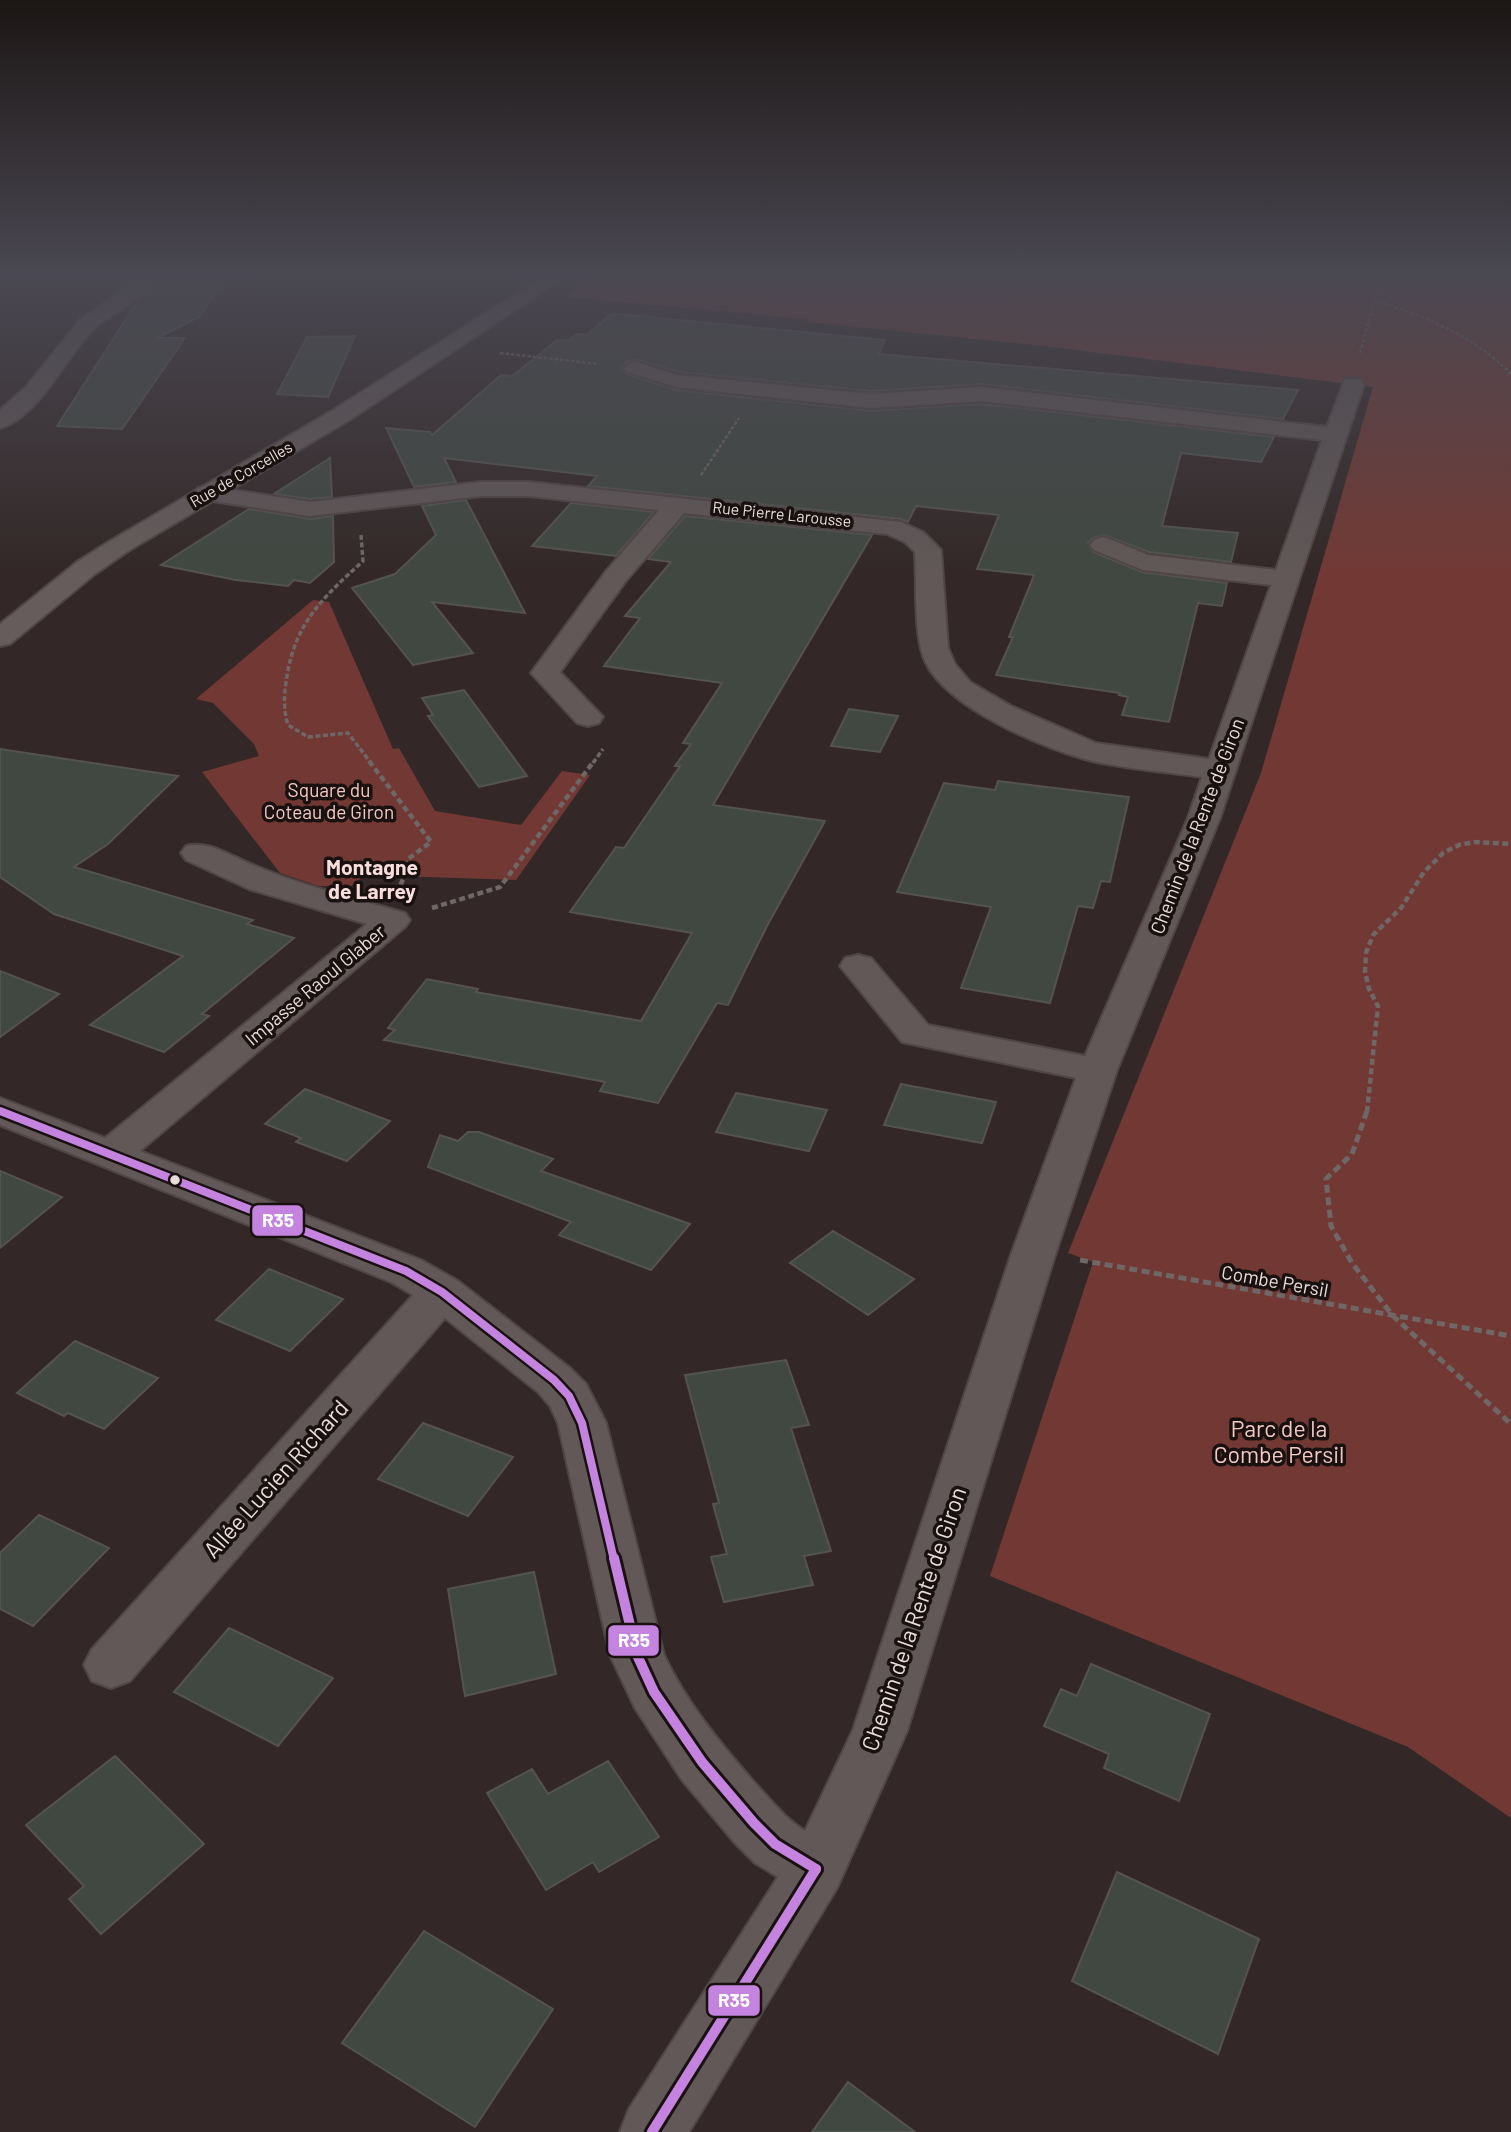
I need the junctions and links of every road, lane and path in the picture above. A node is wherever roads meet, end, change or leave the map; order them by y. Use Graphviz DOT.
graph roads {
  1 [pos="48,374"];
  2 [pos="406,374"];
  3 [pos="655,374"];
  4 [pos="1355,374"];
  5 [pos="1353,384"];
  6 [pos="761,390"];
  7 [pos="0,421"];
  8 [pos="1334,435"];
  9 [pos="206,493"];
  10 [pos="359,503"];
  11 [pos="678,503"];
  12 [pos="1103,545"];
  13 [pos="1285,579"];
  14 [pos="0,638"];
  15 [pos="588,717"];
  16 [pos="1221,770"];
  17 [pos="1511,844"];
  18 [pos="198,853"];
  19 [pos="393,920"];
  20 [pos="858,966"];
  21 [pos="1098,1070"];
  22 [pos="0,1111"];
  23 [pos="110,1155"];
  24 [pos="1034,1252"];
  25 [pos="442,1292"];
  26 [pos="1393,1316"];
  27 [pos="1511,1336"];
  28 [pos="1511,1423"];
  29 [pos="111,1665"];
  30 [pos="816,1869"];
  31 [pos="652,2132"];
  1 -- 7 [label="street"];
  2 -- 9 [label="main road, Rue de Corcelles"];
  3 -- 6 [label="street"];
  4 -- 5 [label="path"];
  5 -- 8 [label="street, Chemin de la Rente de Giron"];
  6 -- 8 [label="street"];
  6 -- 11 [label="path"];
  8 -- 13 [label="street, Chemin de la Rente de Giron"];
  9 -- 10 [label="street, Rue Pierre Larousse"];
  9 -- 14 [label="main road, Rue de Corcelles"];
  10 -- 11 [label="street, Rue Pierre Larousse"];
  10 -- 19 [label="path"];
  11 -- 15 [label="street"];
  11 -- 16 [label="street, Rue Pierre Larousse"];
  12 -- 13 [label="street"];
  13 -- 16 [label="street, Chemin de la Rente de Giron"];
  15 -- 19 [label="path"];
  16 -- 21 [label="street, Chemin de la Rente de Giron"];
  17 -- 26 [label="path"];
  18 -- 19 [label="street, Impasse Raoul Glaber"];
  19 -- 23 [label="street, Impasse Raoul Glaber"];
  20 -- 21 [label="street"];
  21 -- 24 [label="street, Chemin de la Rente de Giron"];
  22 -- 23 [label="street"];
  23 -- 25 [label="street"];
  24 -- 26 [label="path, Combe Persil"];
  24 -- 30 [label="street, Chemin de la Rente de Giron"];
  25 -- 29 [label="street, Allée Lucien Richard"];
  25 -- 30 [label="street"];
  26 -- 27 [label="path, Combe Persil"];
  26 -- 28 [label="path"];
  30 -- 31 [label="street, Chemin de la Rente de Giron"];
}
